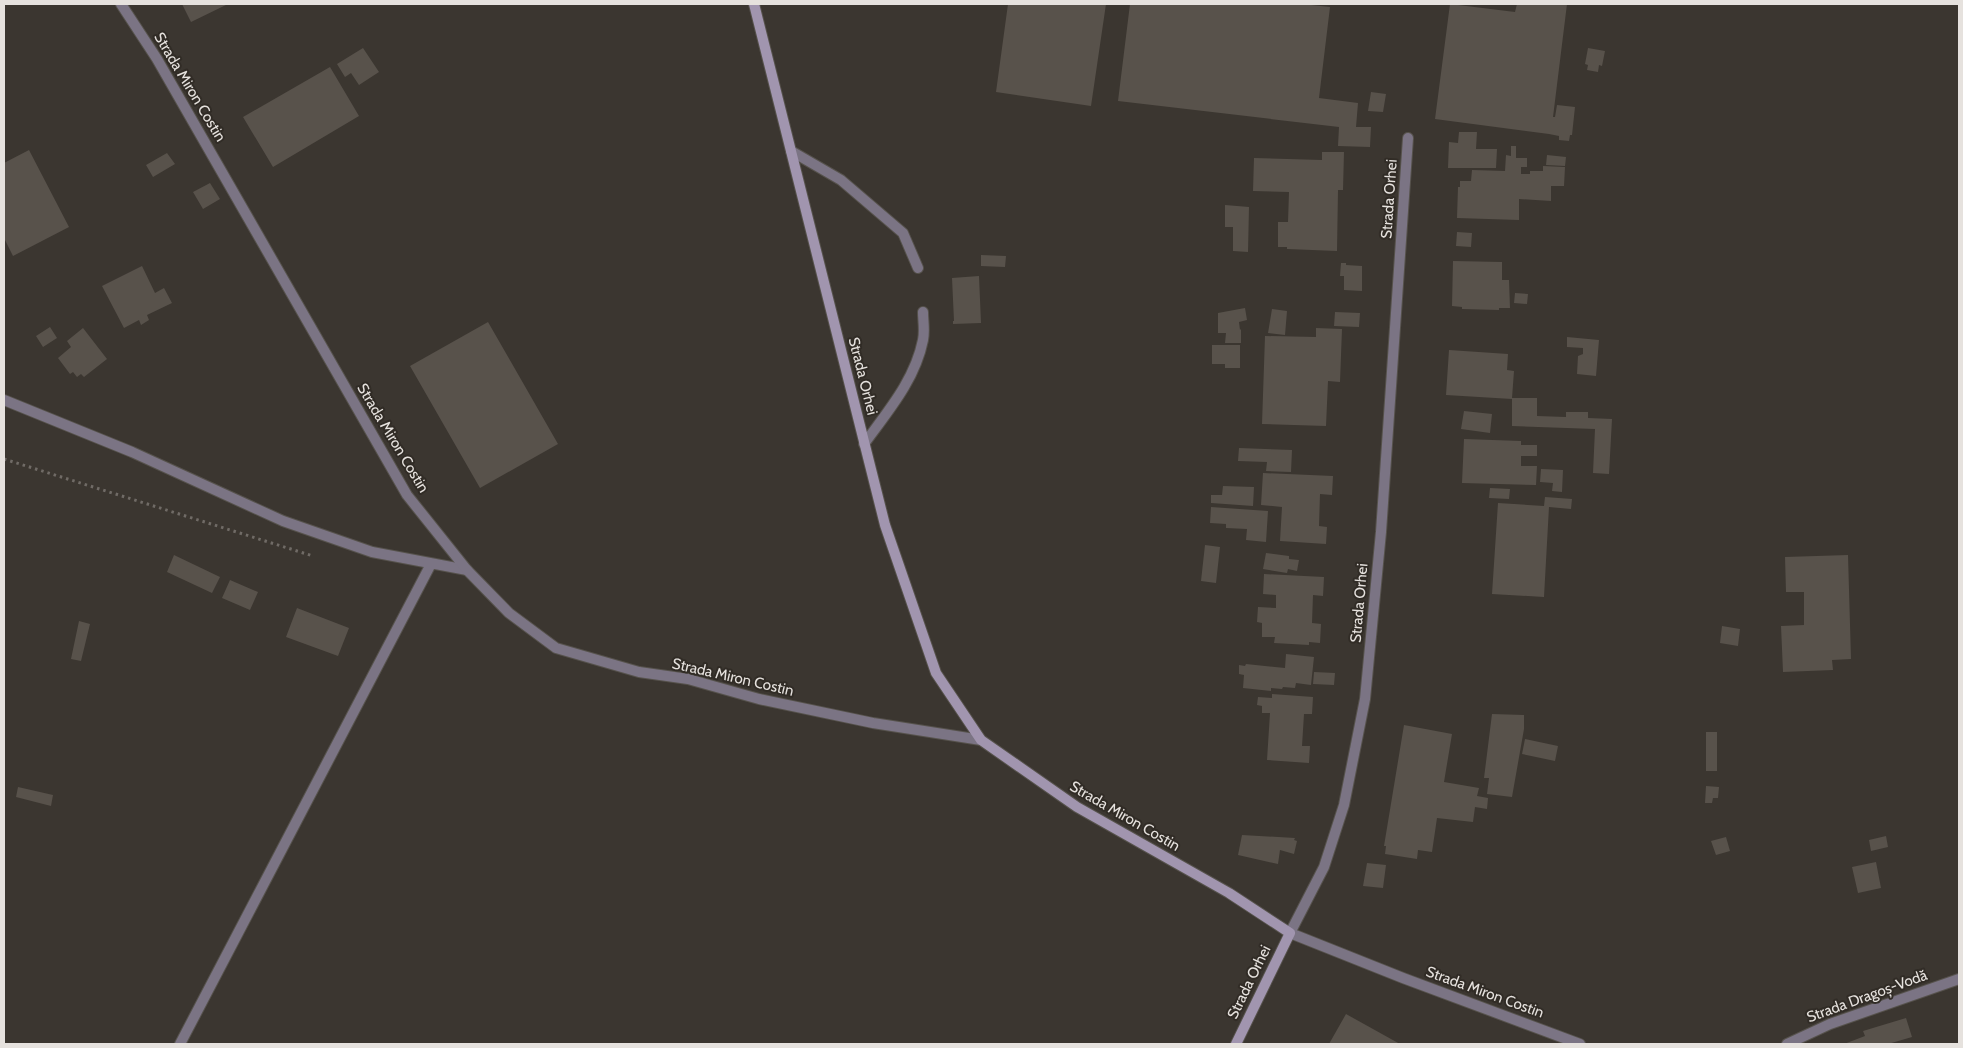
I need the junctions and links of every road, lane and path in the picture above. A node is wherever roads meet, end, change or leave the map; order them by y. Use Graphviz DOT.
graph roads {
  1 [pos="121,4"];
  2 [pos="754,4"];
  3 [pos="1408,138"];
  4 [pos="791,151"];
  5 [pos="918,268"];
  6 [pos="923,312"];
  7 [pos="4,400"];
  8 [pos="864,444"];
  9 [pos="4,459"];
  10 [pos="317,557"];
  11 [pos="431,564"];
  12 [pos="467,570"];
  13 [pos="981,740"];
  14 [pos="1290,933"];
  15 [pos="1959,979"];
  16 [pos="180,1044"];
  17 [pos="1236,1044"];
  18 [pos="1580,1044"];
  19 [pos="1787,1044"];
  1 -- 12 [label="street, Strada Miron Costin"];
  2 -- 4 [label="main road, Strada Orhei"];
  3 -- 14 [label="street, Strada Orhei"];
  4 -- 5 [label="street"];
  4 -- 8 [label="main road, Strada Orhei"];
  6 -- 8 [label="street"];
  7 -- 11 [label="street"];
  8 -- 13 [label="main road, Strada Orhei"];
  9 -- 10 [label="path"];
  11 -- 12 [label="street"];
  11 -- 16 [label="street"];
  12 -- 13 [label="street, Strada Miron Costin"];
  13 -- 14 [label="main road, Strada Miron Costin"];
  14 -- 17 [label="main road, Strada Orhei"];
  14 -- 18 [label="street, Strada Miron Costin"];
  15 -- 19 [label="street, Strada Dragoș-Vodă"];
}
